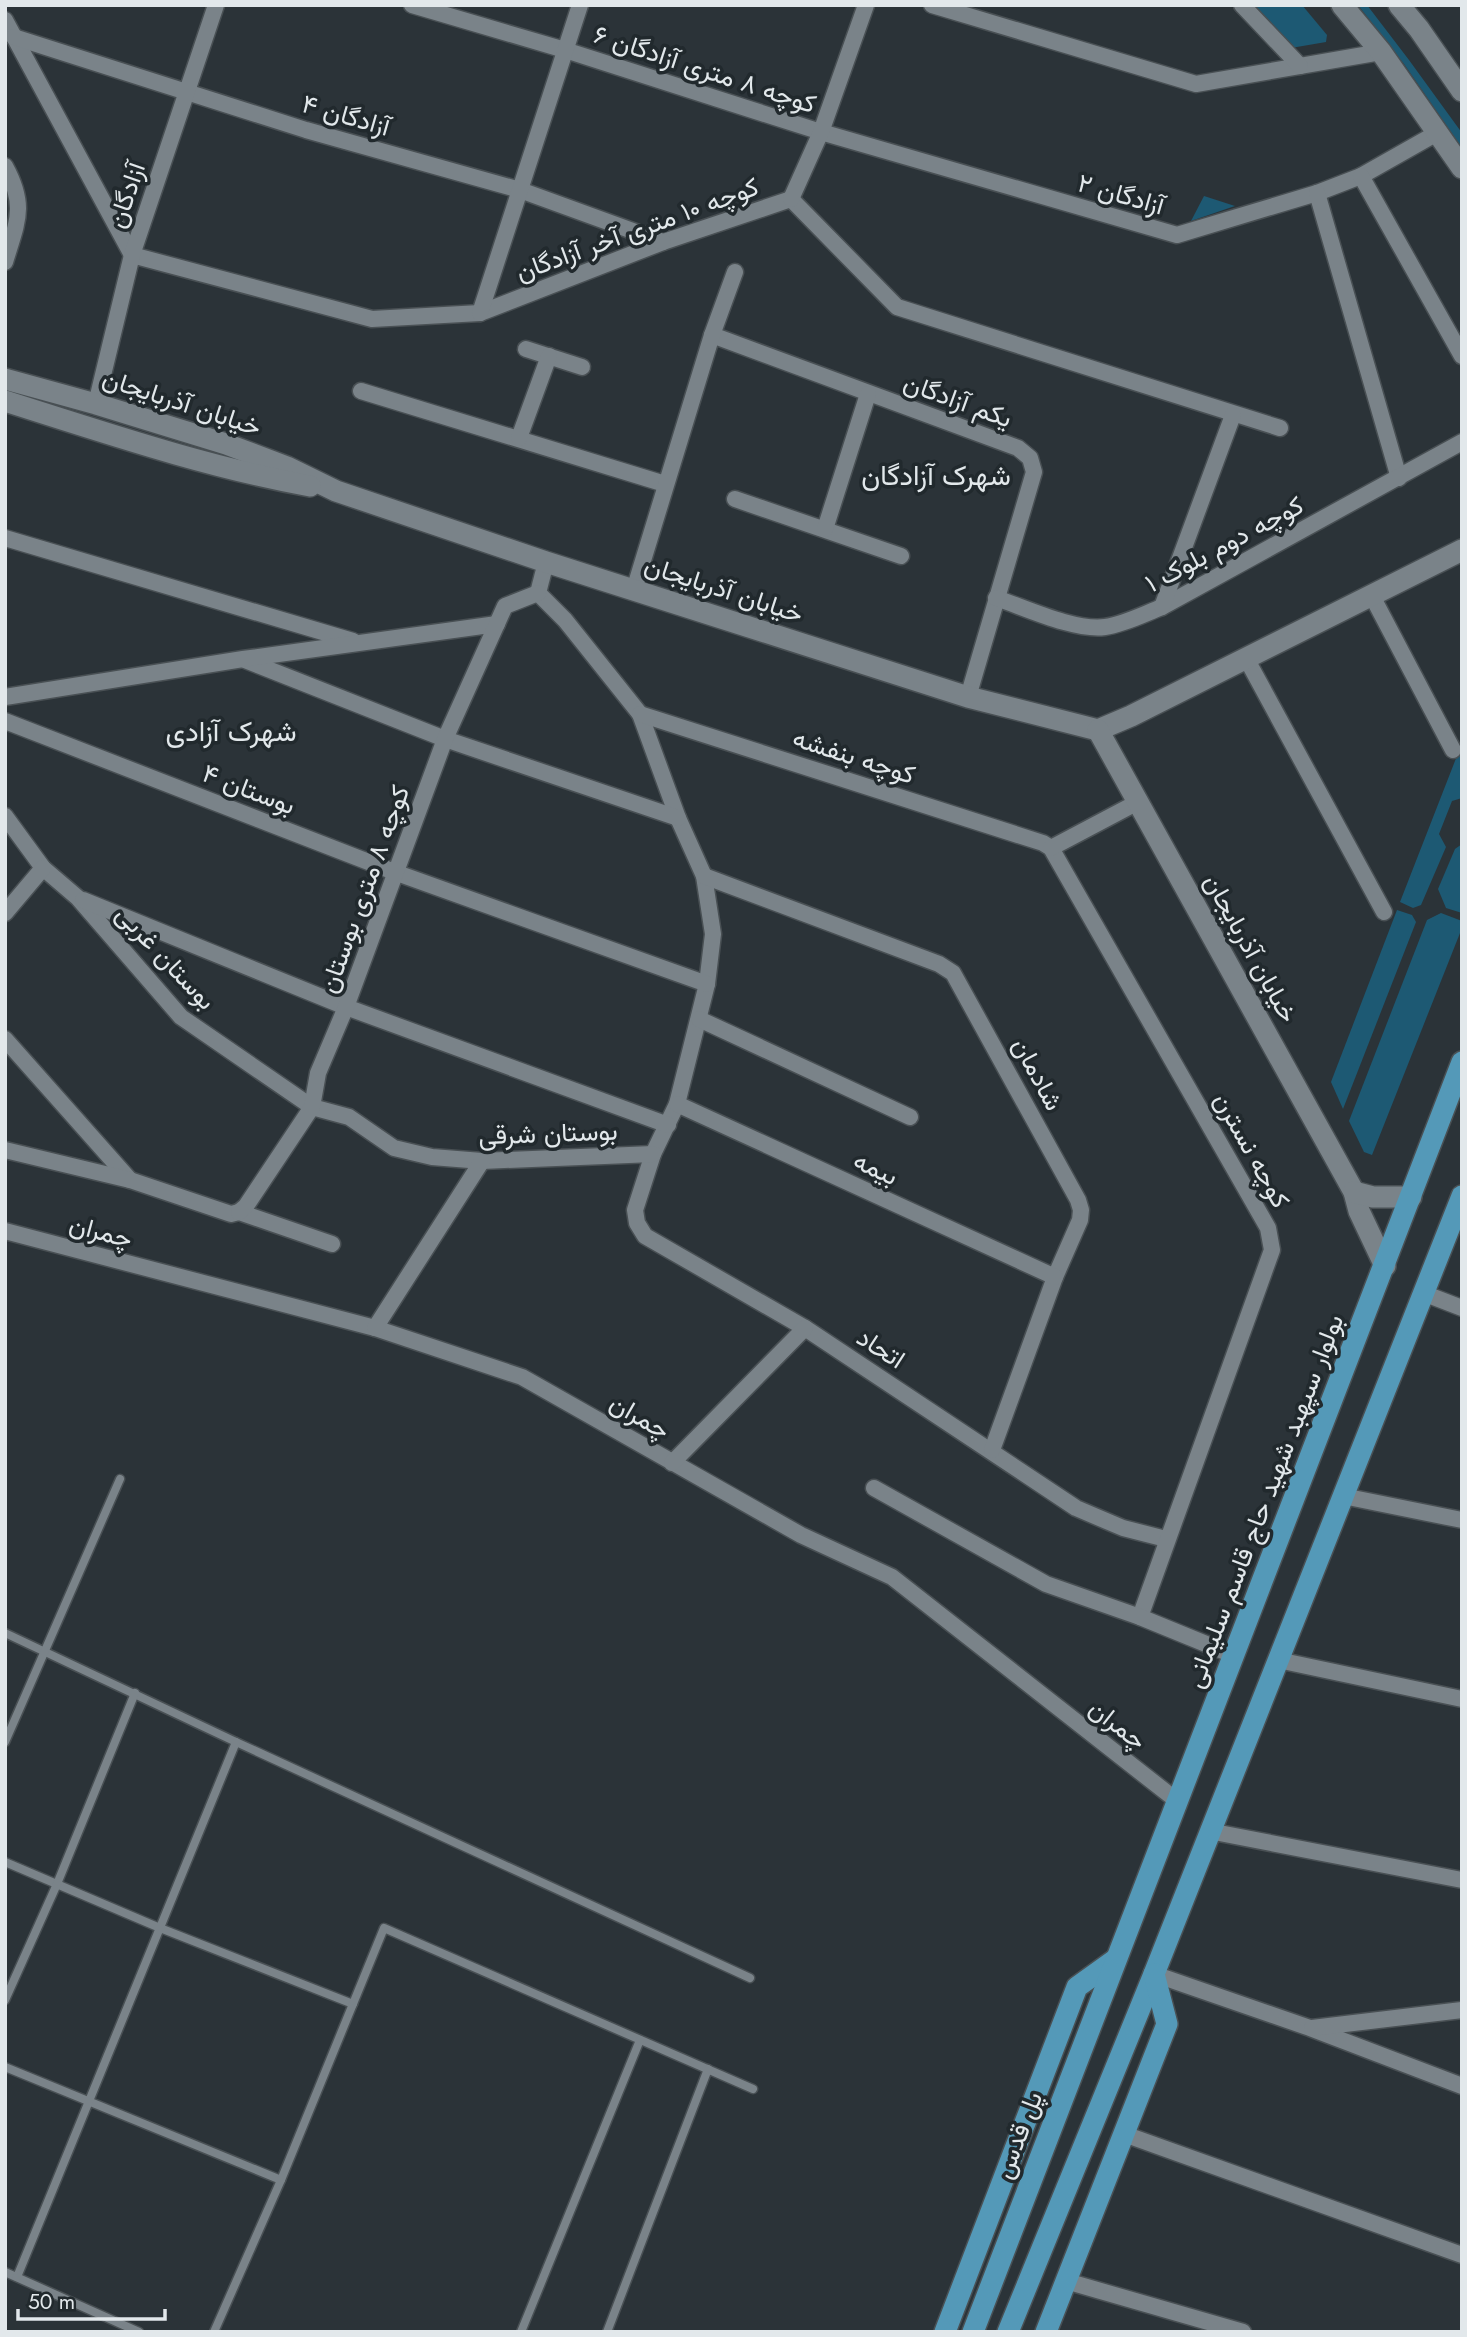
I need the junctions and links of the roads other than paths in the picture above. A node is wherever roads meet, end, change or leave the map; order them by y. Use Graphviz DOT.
graph roads {
  1 [pos="216,5"];
  2 [pos="412,5"];
  3 [pos="580,5"];
  4 [pos="866,5"];
  5 [pos="932,5"];
  6 [pos="1242,5"];
  7 [pos="1342,5"];
  8 [pos="1399,5"];
  9 [pos="5,20"];
  10 [pos="14,37"];
  11 [pos="565,50"];
  12 [pos="1381,52"];
  13 [pos="1300,66"];
  14 [pos="1462,91"];
  15 [pos="186,92"];
  16 [pos="821,132"];
  17 [pos="1437,132"];
  18 [pos="5,166"];
  19 [pos="1462,169"];
  20 [pos="1361,176"];
  21 [pos="520,190"];
  22 [pos="1317,193"];
  23 [pos="791,199"];
  24 [pos="663,242"];
  25 [pos="6,254"];
  26 [pos="132,255"];
  27 [pos="736,272"];
  28 [pos="480,313"];
  29 [pos="712,335"];
  30 [pos="526,349"];
  31 [pos="549,356"];
  32 [pos="1462,356"];
  33 [pos="582,367"];
  34 [pos="5,379"];
  35 [pos="361,391"];
  36 [pos="869,394"];
  37 [pos="5,401"];
  38 [pos="96,404"];
  39 [pos="1233,415"];
  40 [pos="1280,428"];
  41 [pos="519,438"];
  42 [pos="1462,442"];
  43 [pos="1399,478"];
  44 [pos="665,484"];
  45 [pos="336,491"];
  46 [pos="736,499"];
  47 [pos="825,529"];
  48 [pos="5,538"];
  49 [pos="1462,550"];
  50 [pos="901,556"];
  51 [pos="546,562"];
  52 [pos="634,590"];
  53 [pos="538,593"];
  54 [pos="1371,596"];
  55 [pos="996,598"];
  56 [pos="1162,607"];
  57 [pos="497,624"];
  58 [pos="359,642"];
  59 [pos="1246,658"];
  60 [pos="243,659"];
  61 [pos="5,697"];
  62 [pos="968,697"];
  63 [pos="640,713"];
  64 [pos="5,722"];
  65 [pos="1098,730"];
  66 [pos="446,739"];
  67 [pos="1453,750"];
  68 [pos="1138,802"];
  69 [pos="5,816"];
  70 [pos="678,818"];
  71 [pos="1052,848"];
  72 [pos="43,868"];
  73 [pos="397,873"];
  74 [pos="704,876"];
  75 [pos="78,898"];
  76 [pos="1384,912"];
  77 [pos="5,913"];
  78 [pos="707,984"];
  79 [pos="346,1007"];
  80 [pos="699,1019"];
  81 [pos="5,1039"];
  82 [pos="1462,1062"];
  83 [pos="677,1104"];
  84 [pos="313,1107"];
  85 [pos="910,1116"];
  86 [pos="668,1125"];
  87 [pos="5,1150"];
  88 [pos="653,1154"];
  89 [pos="482,1161"];
  90 [pos="130,1180"];
  91 [pos="1354,1192"];
  92 [pos="1462,1196"];
  93 [pos="1411,1197"];
  94 [pos="239,1212"];
  95 [pos="5,1231"];
  96 [pos="331,1244"];
  97 [pos="1385,1266"];
  98 [pos="1055,1277"];
  99 [pos="1423,1293"];
  100 [pos="1462,1308"];
  101 [pos="375,1328"];
  102 [pos="805,1328"];
  103 [pos="992,1450"];
  104 [pos="671,1463"];
  105 [pos="120,1479"];
  106 [pos="874,1489"];
  107 [pos="1343,1496"];
  108 [pos="1462,1520"];
  109 [pos="1166,1539"];
  110 [pos="1140,1617"];
  111 [pos="5,1633"];
  112 [pos="45,1651"];
  113 [pos="1233,1655"];
  114 [pos="1278,1660"];
  115 [pos="135,1693"];
  116 [pos="1462,1699"];
  117 [pos="5,1742"];
  118 [pos="236,1742"];
  119 [pos="1176,1800"];
  120 [pos="1209,1831"];
  121 [pos="5,1862"];
  122 [pos="1462,1880"];
  123 [pos="57,1884"];
  124 [pos="160,1928"];
  125 [pos="1116,1959"];
  126 [pos="1154,1974"];
  127 [pos="750,1978"];
  128 [pos="5,2000"];
  129 [pos="353,2004"];
  130 [pos="1462,2010"];
  131 [pos="1310,2028"];
  132 [pos="640,2040"];
  133 [pos="5,2067"];
  134 [pos="708,2069"];
  135 [pos="1462,2086"];
  136 [pos="753,2089"];
  137 [pos="89,2102"];
  138 [pos="1124,2134"];
  139 [pos="281,2180"];
  140 [pos="1462,2255"];
  141 [pos="5,2272"];
  142 [pos="17,2277"];
  143 [pos="1066,2281"];
  144 [pos="139,2332"];
  145 [pos="214,2332"];
  146 [pos="521,2332"];
  147 [pos="607,2332"];
  148 [pos="944,2332"];
  149 [pos="973,2332"];
  150 [pos="1008,2332"];
  151 [pos="1046,2332"];
  152 [pos="1243,2332"];
  1 -- 15 [label="street, آزادگان"];
  2 -- 11 [label="street, کوچه ۸ متری آزادگان ۶"];
  3 -- 11 [label="street"];
  4 -- 16 [label="street"];
  5 -- 13 [label="street"];
  6 -- 13 [label="street"];
  7 -- 12 [label="street"];
  8 -- 14 [label="street"];
  9 -- 10 [label="street"];
  10 -- 15 [label="street, آزادگان ۴"];
  10 -- 26 [label="street"];
  11 -- 16 [label="street, کوچه ۸ متری آزادگان ۶"];
  11 -- 21 [label="street"];
  12 -- 13 [label="street"];
  12 -- 17 [label="street"];
  15 -- 21 [label="street, آزادگان ۴"];
  15 -- 26 [label="street, آزادگان"];
  16 -- 22 [label="street, آزادگان ۲"];
  16 -- 23 [label="street"];
  17 -- 19 [label="street"];
  17 -- 20 [label="street, آزادگان ۲"];
  18 -- 25 [label="street"];
  20 -- 22 [label="street, آزادگان ۲"];
  20 -- 32 [label="street"];
  21 -- 24 [label="street, آزادگان ۴"];
  21 -- 28 [label="street"];
  22 -- 43 [label="street"];
  23 -- 24 [label="street, کوچه ۱۰ متری آخر آزادگان"];
  23 -- 39 [label="street, کوچه ۱۰ متری آخر آزادگان"];
  24 -- 28 [label="street, کوچه ۱۰ متری آخر آزادگان"];
  26 -- 28 [label="street, کوچه ۱۰ متری آخر آزادگان"];
  26 -- 38 [label="street, آزادگان"];
  27 -- 29 [label="street"];
  29 -- 36 [label="street, یکم آزادگان"];
  29 -- 44 [label="street"];
  30 -- 31 [label="street"];
  31 -- 33 [label="street"];
  31 -- 41 [label="street"];
  34 -- 38 [label="street, خیابان آذربایجان"];
  35 -- 41 [label="street"];
  36 -- 47 [label="street"];
  36 -- 55 [label="street, یکم آزادگان"];
  37 -- 45 [label="street, خیابان آذربایجان"];
  38 -- 45 [label="street, خیابان آذربایجان"];
  39 -- 40 [label="street, کوچه ۱۰ متری آخر آزادگان"];
  39 -- 56 [label="street"];
  41 -- 44 [label="street"];
  42 -- 43 [label="street, کوچه دوم بلوک ۱"];
  43 -- 56 [label="street, کوچه دوم بلوک ۱"];
  44 -- 52 [label="street"];
  45 -- 51 [label="street, خیابان آذربایجان"];
  46 -- 47 [label="street"];
  47 -- 50 [label="street"];
  48 -- 58 [label="street"];
  49 -- 54 [label="street"];
  51 -- 52 [label="street, خیابان آذربایجان"];
  51 -- 53 [label="street"];
  52 -- 62 [label="street, خیابان آذربایجان"];
  53 -- 57 [label="street, کوچه ۸ متری بوستان"];
  53 -- 63 [label="street, بوستان شرقی"];
  54 -- 59 [label="street"];
  54 -- 67 [label="street"];
  55 -- 56 [label="street, کوچه دوم بلوک ۱"];
  55 -- 62 [label="street, یکم آزادگان"];
  57 -- 58 [label="street"];
  57 -- 66 [label="street, کوچه ۸ متری بوستان"];
  58 -- 60 [label="street"];
  59 -- 65 [label="street"];
  59 -- 76 [label="street"];
  60 -- 61 [label="street"];
  60 -- 66 [label="street"];
  62 -- 65 [label="street, خیابان آذربایجان"];
  63 -- 70 [label="street, بوستان شرقی"];
  63 -- 71 [label="street, کوچه بنفشه"];
  64 -- 73 [label="street, بوستان ۴"];
  65 -- 68 [label="street, خیابان آذربایجان"];
  66 -- 70 [label="street"];
  66 -- 73 [label="street, کوچه ۸ متری بوستان"];
  68 -- 71 [label="street"];
  68 -- 91 [label="street, خیابان آذربایجان"];
  69 -- 72 [label="street, بوستان غربی"];
  70 -- 74 [label="street, بوستان شرقی"];
  71 -- 109 [label="street, کوچه نسترن"];
  72 -- 75 [label="street, بوستان غربی"];
  72 -- 77 [label="street"];
  73 -- 78 [label="street, بوستان ۴"];
  73 -- 79 [label="street, کوچه ۸ متری بوستان"];
  74 -- 78 [label="street, بوستان شرقی"];
  74 -- 98 [label="street, شادمان"];
  75 -- 79 [label="street"];
  75 -- 84 [label="street, بوستان غربی"];
  78 -- 80 [label="street, بوستان شرقی"];
  79 -- 84 [label="street, کوچه ۸ متری بوستان"];
  79 -- 86 [label="street"];
  80 -- 83 [label="street, بوستان شرقی"];
  80 -- 85 [label="street"];
  81 -- 90 [label="street"];
  82 -- 93 [label="main road, بولوار سپهبد شهید حاج قاسم سلیمانی"];
  83 -- 86 [label="street, بوستان شرقی"];
  83 -- 98 [label="street, بیمه"];
  84 -- 89 [label="street, بوستان شرقی"];
  84 -- 94 [label="street, کوچه ۸ متری بوستان"];
  86 -- 88 [label="street, بوستان شرقی"];
  87 -- 90 [label="street"];
  88 -- 89 [label="street, بوستان شرقی"];
  88 -- 102 [label="street, اتحاد"];
  89 -- 101 [label="street"];
  90 -- 94 [label="street"];
  91 -- 93 [label="street"];
  91 -- 97 [label="street, خیابان آذربایجان"];
  92 -- 99 [label="main road"];
  93 -- 97 [label="main road, بولوار سپهبد شهید حاج قاسم سلیمانی"];
  94 -- 96 [label="street"];
  95 -- 101 [label="street, چمران"];
  97 -- 113 [label="main road, بولوار سپهبد شهید حاج قاسم سلیمانی"];
  98 -- 103 [label="street, شادمان"];
  99 -- 100 [label="street"];
  99 -- 107 [label="main road"];
  101 -- 104 [label="street, چمران"];
  102 -- 103 [label="street, اتحاد"];
  102 -- 104 [label="street"];
  103 -- 109 [label="street, اتحاد"];
  104 -- 119 [label="street, چمران"];
  105 -- 112 [label="lane"];
  106 -- 110 [label="street"];
  107 -- 108 [label="street"];
  107 -- 114 [label="main road"];
  109 -- 110 [label="street, کوچه نسترن"];
  110 -- 113 [label="street"];
  111 -- 112 [label="lane"];
  112 -- 115 [label="lane"];
  112 -- 117 [label="lane"];
  113 -- 119 [label="main road, بولوار سپهبد شهید حاج قاسم سلیمانی"];
  114 -- 116 [label="street"];
  114 -- 120 [label="main road"];
  115 -- 118 [label="lane"];
  115 -- 123 [label="lane"];
  118 -- 124 [label="lane"];
  118 -- 127 [label="lane"];
  119 -- 125 [label="main road, بولوار سپهبد شهید حاج قاسم سلیمانی"];
  120 -- 122 [label="street"];
  120 -- 126 [label="main road"];
  121 -- 123 [label="lane"];
  123 -- 124 [label="lane"];
  123 -- 128 [label="lane"];
  124 -- 129 [label="lane"];
  124 -- 137 [label="lane"];
  125 -- 148 [label="main road"];
  125 -- 149 [label="main road, پل قدس"];
  126 -- 131 [label="street"];
  126 -- 138 [label="main road"];
  126 -- 150 [label="main road"];
  129 -- 132 [label="lane"];
  129 -- 139 [label="lane"];
  130 -- 131 [label="street"];
  131 -- 135 [label="street"];
  132 -- 134 [label="lane"];
  132 -- 146 [label="lane"];
  133 -- 137 [label="lane"];
  134 -- 136 [label="lane"];
  134 -- 147 [label="lane"];
  137 -- 139 [label="lane"];
  137 -- 142 [label="lane"];
  138 -- 140 [label="street"];
  138 -- 143 [label="main road"];
  139 -- 145 [label="lane"];
  141 -- 142 [label="lane"];
  142 -- 144 [label="lane"];
  143 -- 151 [label="main road"];
  143 -- 152 [label="street"];
}
